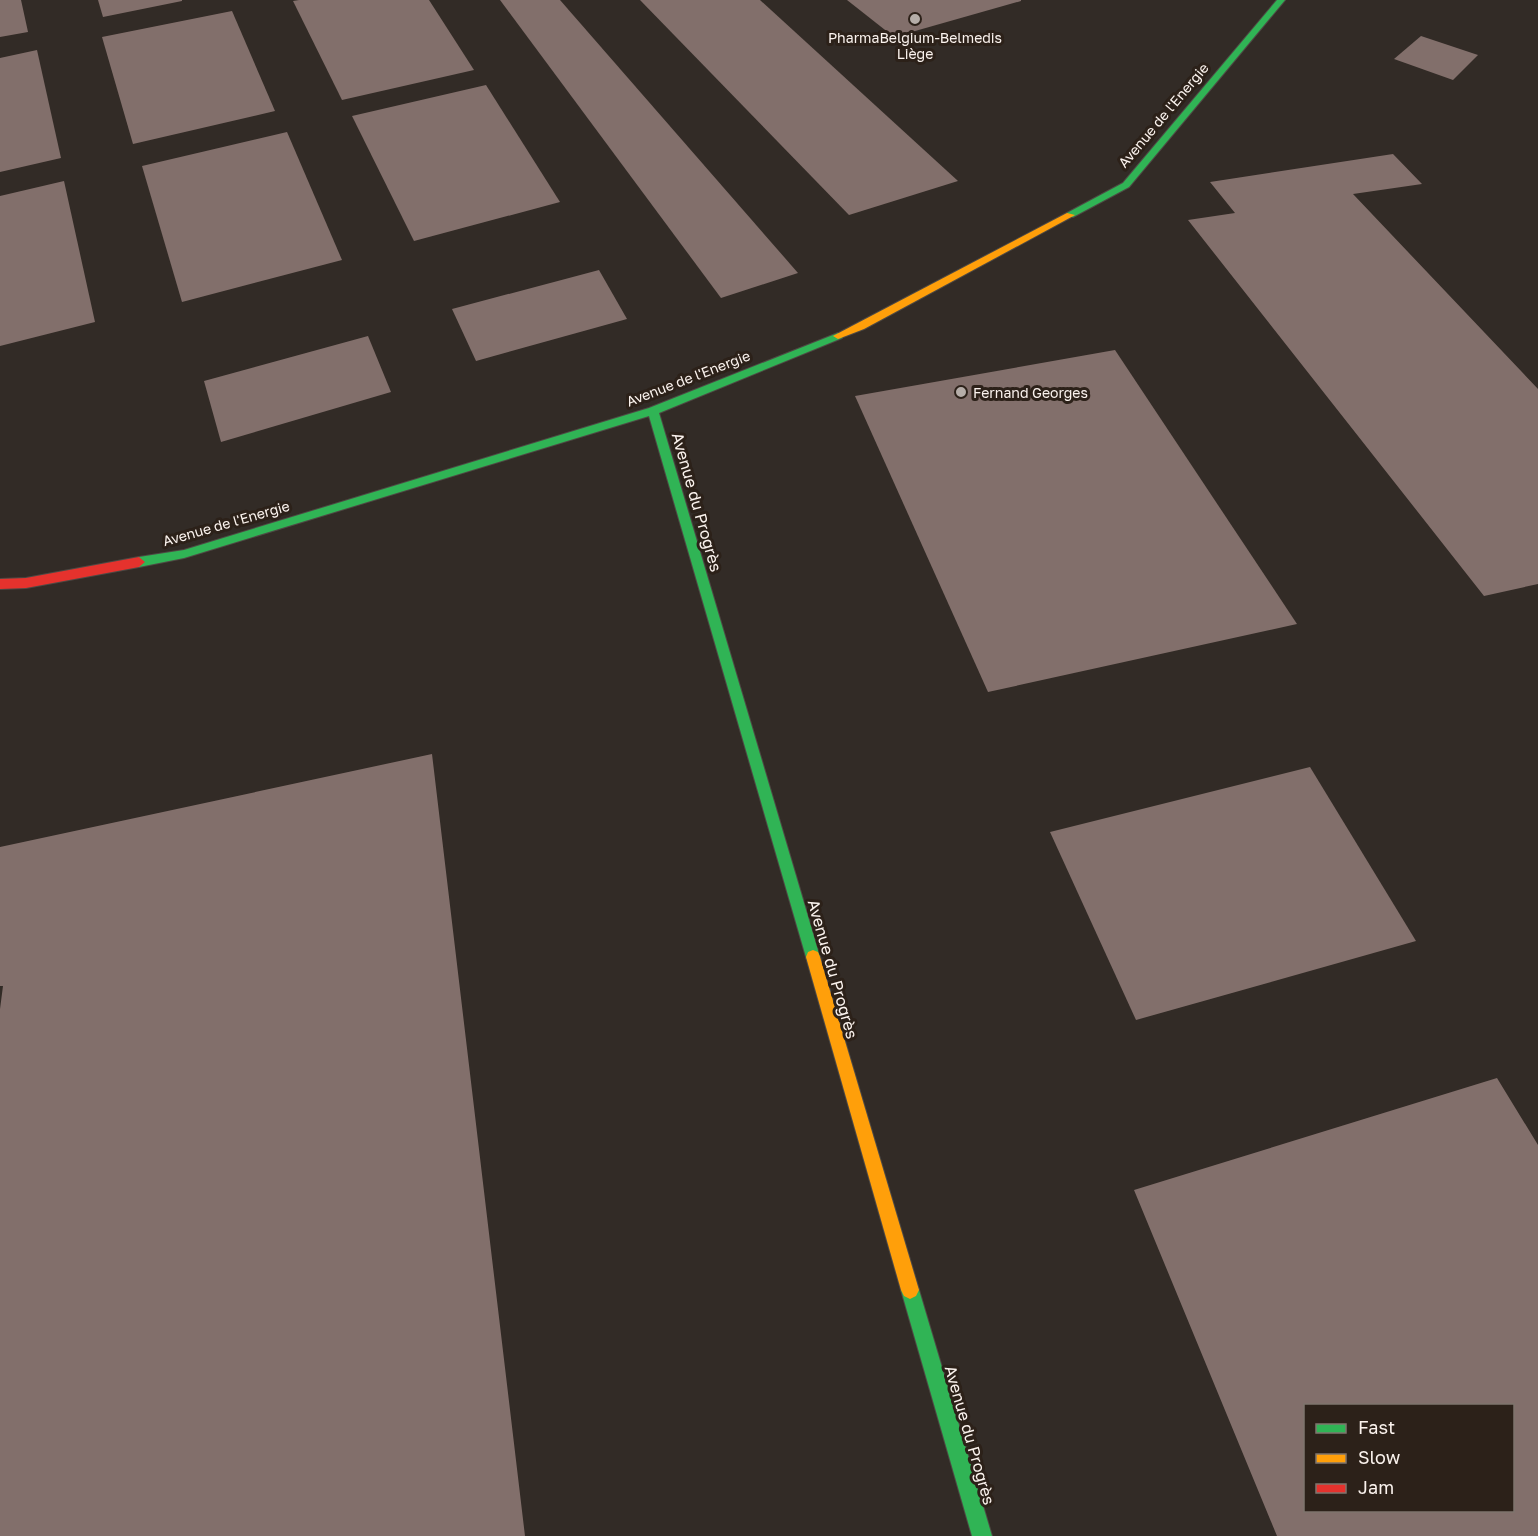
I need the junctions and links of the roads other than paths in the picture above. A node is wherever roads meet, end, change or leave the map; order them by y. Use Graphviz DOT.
graph roads {
  1 [pos="1281,0"];
  2 [pos="653,411"];
  3 [pos="0,584"];
  4 [pos="982,1536"];
  1 -- 2 [label="street, Avenue de l'Energie"];
  2 -- 3 [label="street, Avenue de l'Energie"];
  2 -- 4 [label="street, Avenue du Progrès"];
}
